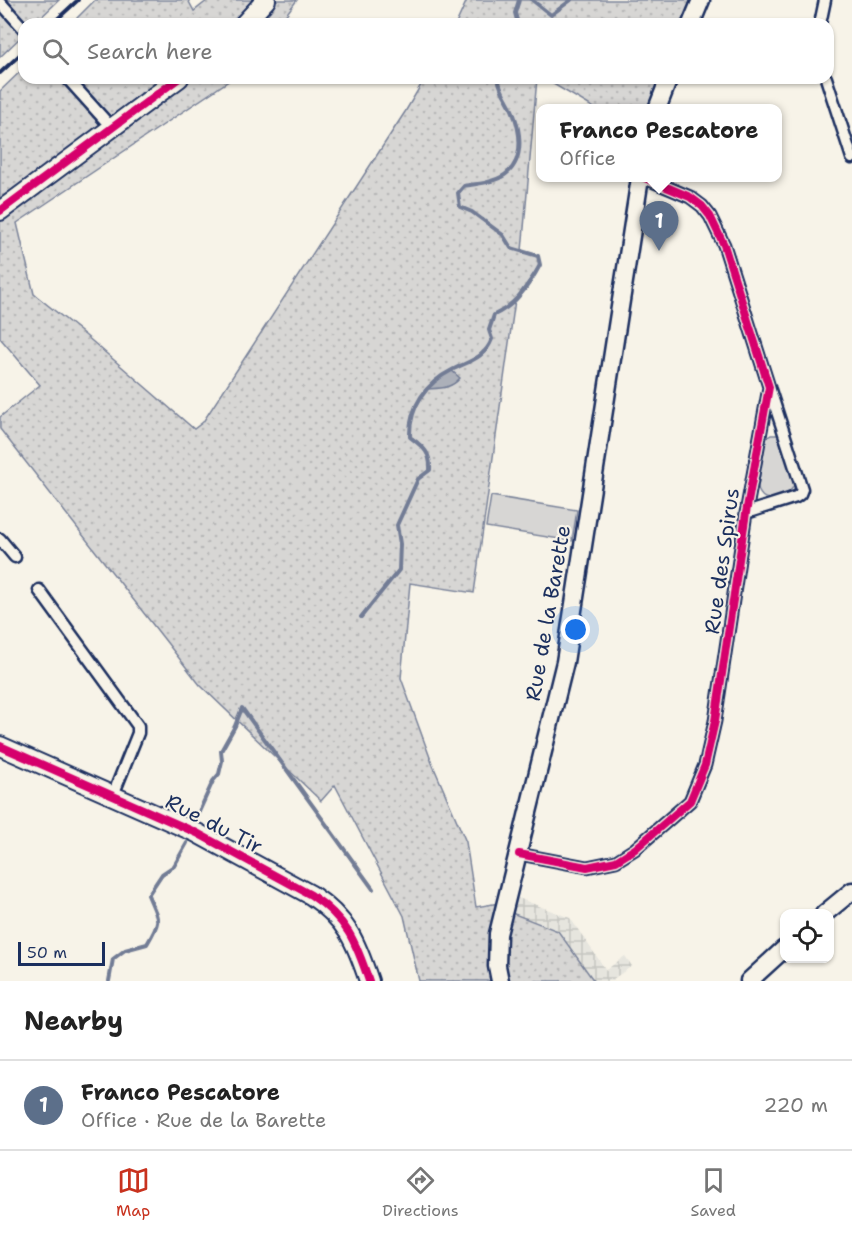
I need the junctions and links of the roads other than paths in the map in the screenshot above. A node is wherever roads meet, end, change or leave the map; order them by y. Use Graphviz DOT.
graph roads {
  1 [pos="266,0"];
  2 [pos="701,0"];
  3 [pos="825,0"];
  4 [pos="0,2"];
  5 [pos="250,18"];
  6 [pos="694,18"];
  7 [pos="821,18"];
  8 [pos="18,22"];
  9 [pos="73,84"];
  10 [pos="171,84"];
  11 [pos="667,84"];
  12 [pos="828,84"];
  13 [pos="659,104"];
  14 [pos="112,128"];
  15 [pos="852,158"];
  16 [pos="639,182"];
  17 [pos="656,182"];
  18 [pos="0,211"];
  19 [pos="770,387"];
  20 [pos="746,513"];
  21 [pos="0,539"];
  22 [pos="15,557"];
  23 [pos="39,590"];
  24 [pos="0,746"];
  25 [pos="113,795"];
  26 [pos="519,854"];
  27 [pos="852,891"];
  28 [pos="830,909"];
  29 [pos="780,953"];
  30 [pos="369,981"];
  31 [pos="500,981"];
  32 [pos="749,981"];
  1 -- 5 [label="main road"];
  2 -- 6 [label="street"];
  3 -- 7 [label="street"];
  4 -- 8 [label="street"];
  9 -- 14 [label="street"];
  10 -- 14 [label="main road"];
  11 -- 13 [label="street"];
  12 -- 15 [label="street"];
  14 -- 18 [label="main road"];
  16 -- 26 [label="street, Rue de la Barette"];
  17 -- 19 [label="street, Rue des Spirus"];
  19 -- 20 [label="street, Rue des Spirus"];
  19 -- 20 [label="street"];
  20 -- 26 [label="street, Rue des Spirus"];
  21 -- 22 [label="street"];
  23 -- 25 [label="street"];
  24 -- 25 [label="main road, Rue du Tir"];
  25 -- 30 [label="main road, Rue du Tir"];
  26 -- 31 [label="street, Rue de la Barette"];
  27 -- 28 [label="street"];
  29 -- 32 [label="street"];
}
